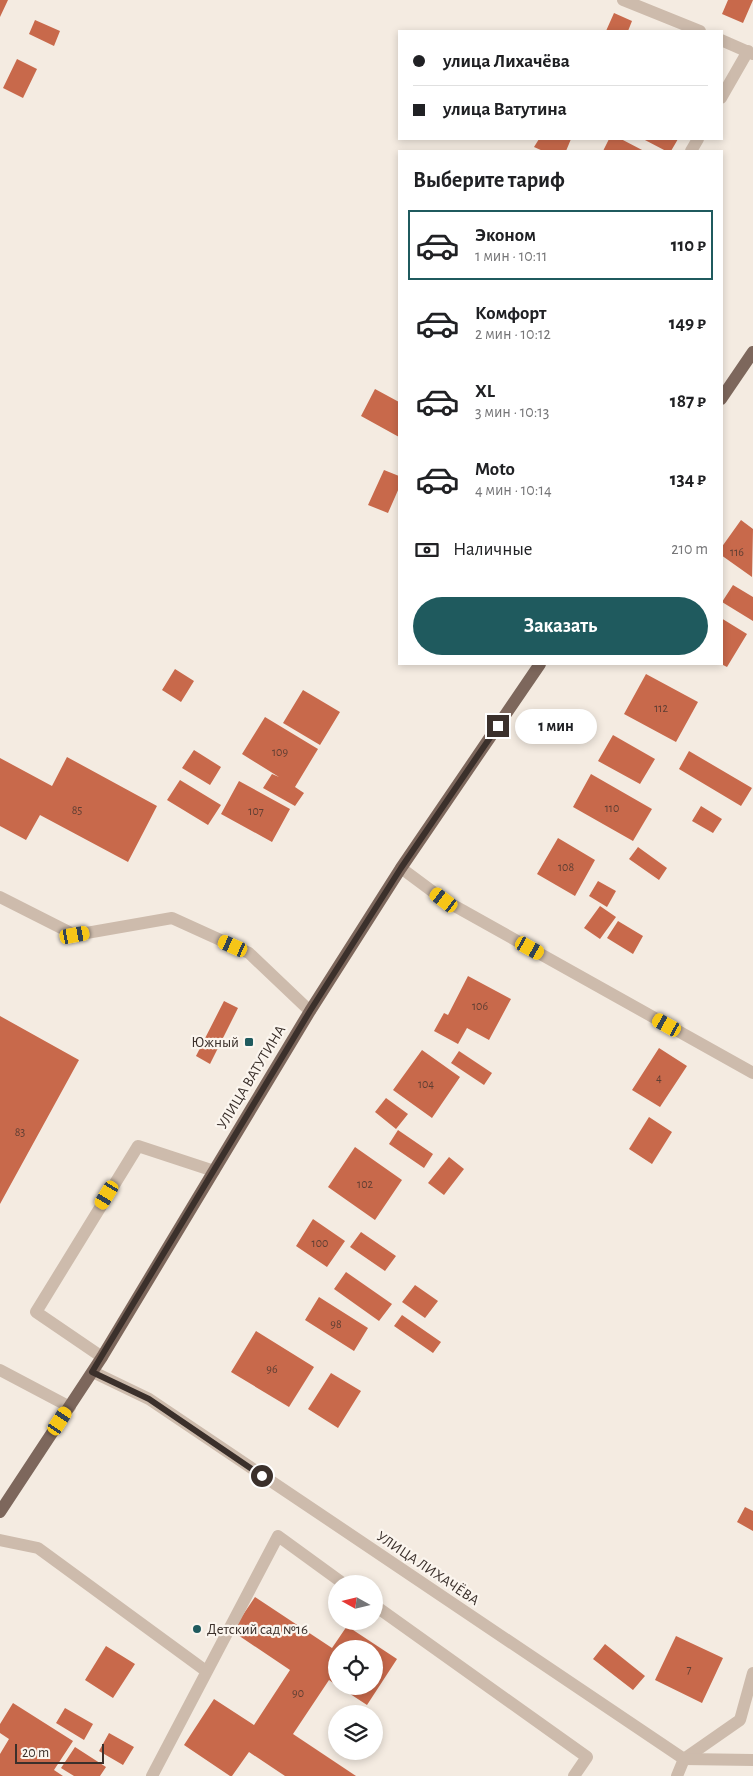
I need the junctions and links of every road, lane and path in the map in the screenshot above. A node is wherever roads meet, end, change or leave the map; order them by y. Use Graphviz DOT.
graph roads {
  1 [pos="623,0"];
  2 [pos="698,30"];
  3 [pos="723,41"];
  4 [pos="751,52"];
  5 [pos="723,95"];
  6 [pos="753,352"];
  7 [pos="723,395"];
  8 [pos="539,665"];
  9 [pos="401,868"];
  10 [pos="0,897"];
  11 [pos="310,1011"];
  12 [pos="753,1073"];
  13 [pos="214,1171"];
  14 [pos="102,1357"];
  15 [pos="0,1370"];
  16 [pos="92,1372"];
  17 [pos="70,1407"];
  18 [pos="0,1512"];
  19 [pos="0,1540"];
  20 [pos="332,1575"];
  21 [pos="383,1611"];
  22 [pos="206,1671"];
  23 [pos="753,1673"];
  24 [pos="684,1759"];
  25 [pos="753,1760"];
  26 [pos="152,1776"];
  27 [pos="574,1776"];
  28 [pos="677,1776"];
  1 -- 2 [label="street"];
  3 -- 4 [label="street"];
  4 -- 5 [label="street"];
  6 -- 7 [label="main road"];
  8 -- 9 [label="main road, УЛИЦА ВАТУТИНА"];
  9 -- 11 [label="main road, УЛИЦА ВАТУТИНА"];
  9 -- 12 [label="street"];
  10 -- 11 [label="street"];
  11 -- 13 [label="main road, УЛИЦА ВАТУТИНА"];
  13 -- 14 [label="main road, УЛИЦА ВАТУТИНА"];
  13 -- 14 [label="street"];
  14 -- 16 [label="main road, УЛИЦА ВАТУТИНА"];
  15 -- 17 [label="street"];
  16 -- 17 [label="main road, УЛИЦА ВАТУТИНА"];
  16 -- 24 [label="street, УЛИЦА ЛИХАЧЁВА"];
  17 -- 18 [label="main road, УЛИЦА ВАТУТИНА"];
  19 -- 22 [label="street"];
  20 -- 22 [label="street"];
  21 -- 27 [label="street"];
  22 -- 26 [label="street"];
  23 -- 24 [label="street"];
  24 -- 25 [label="street"];
  24 -- 28 [label="street"];
}
